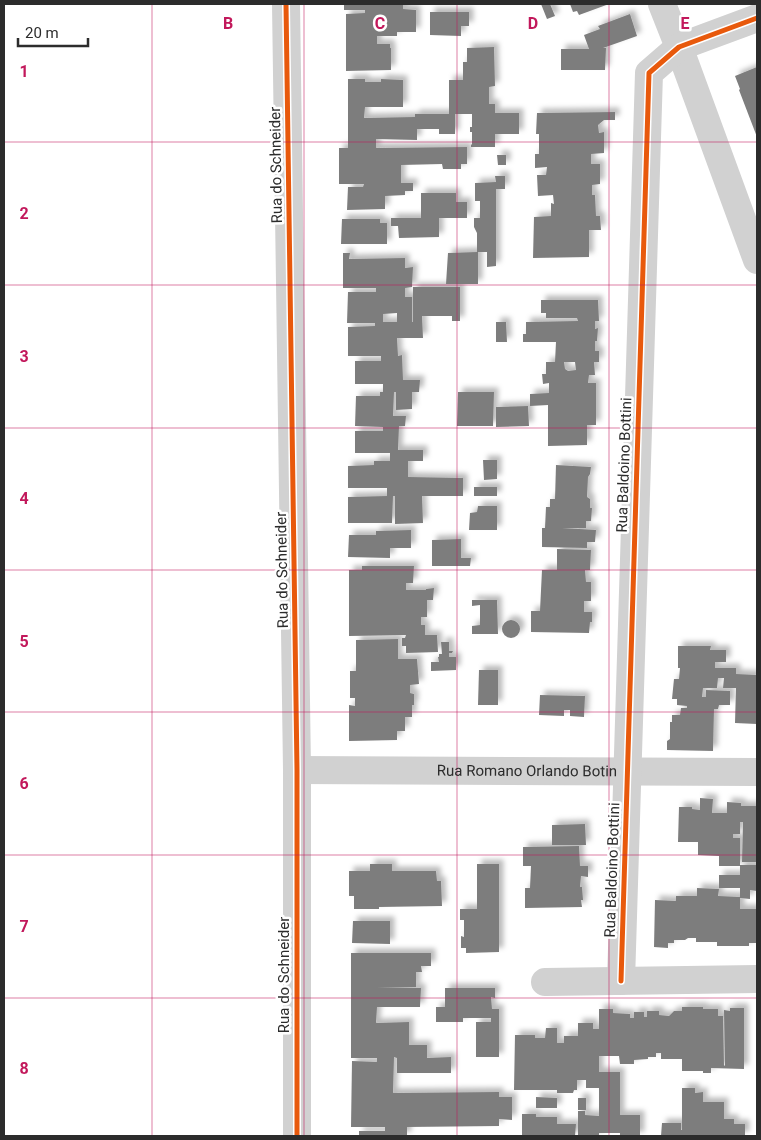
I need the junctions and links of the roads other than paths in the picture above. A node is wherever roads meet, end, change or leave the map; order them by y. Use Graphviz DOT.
graph roads {
  1 [pos="286,4"];
  2 [pos="662,4"];
  3 [pos="757,18"];
  4 [pos="679,46"];
  5 [pos="757,260"];
  6 [pos="297,770"];
  7 [pos="627,772"];
  8 [pos="757,772"];
  9 [pos="757,979"];
  10 [pos="621,981"];
  11 [pos="545,982"];
  12 [pos="297,1136"];
  1 -- 6 [label="street, Rua do Schneider"];
  2 -- 4 [label="street"];
  3 -- 4 [label="street, Rua Baldoino Bottini"];
  4 -- 5 [label="street"];
  4 -- 7 [label="street, Rua Baldoino Bottini"];
  6 -- 7 [label="street, Rua Romano Orlando Botin"];
  6 -- 12 [label="street, Rua do Schneider"];
  7 -- 8 [label="street, Rua Romano Orlando Botin"];
  7 -- 10 [label="street, Rua Baldoino Bottini"];
  9 -- 10 [label="street"];
  10 -- 11 [label="street"];
}
